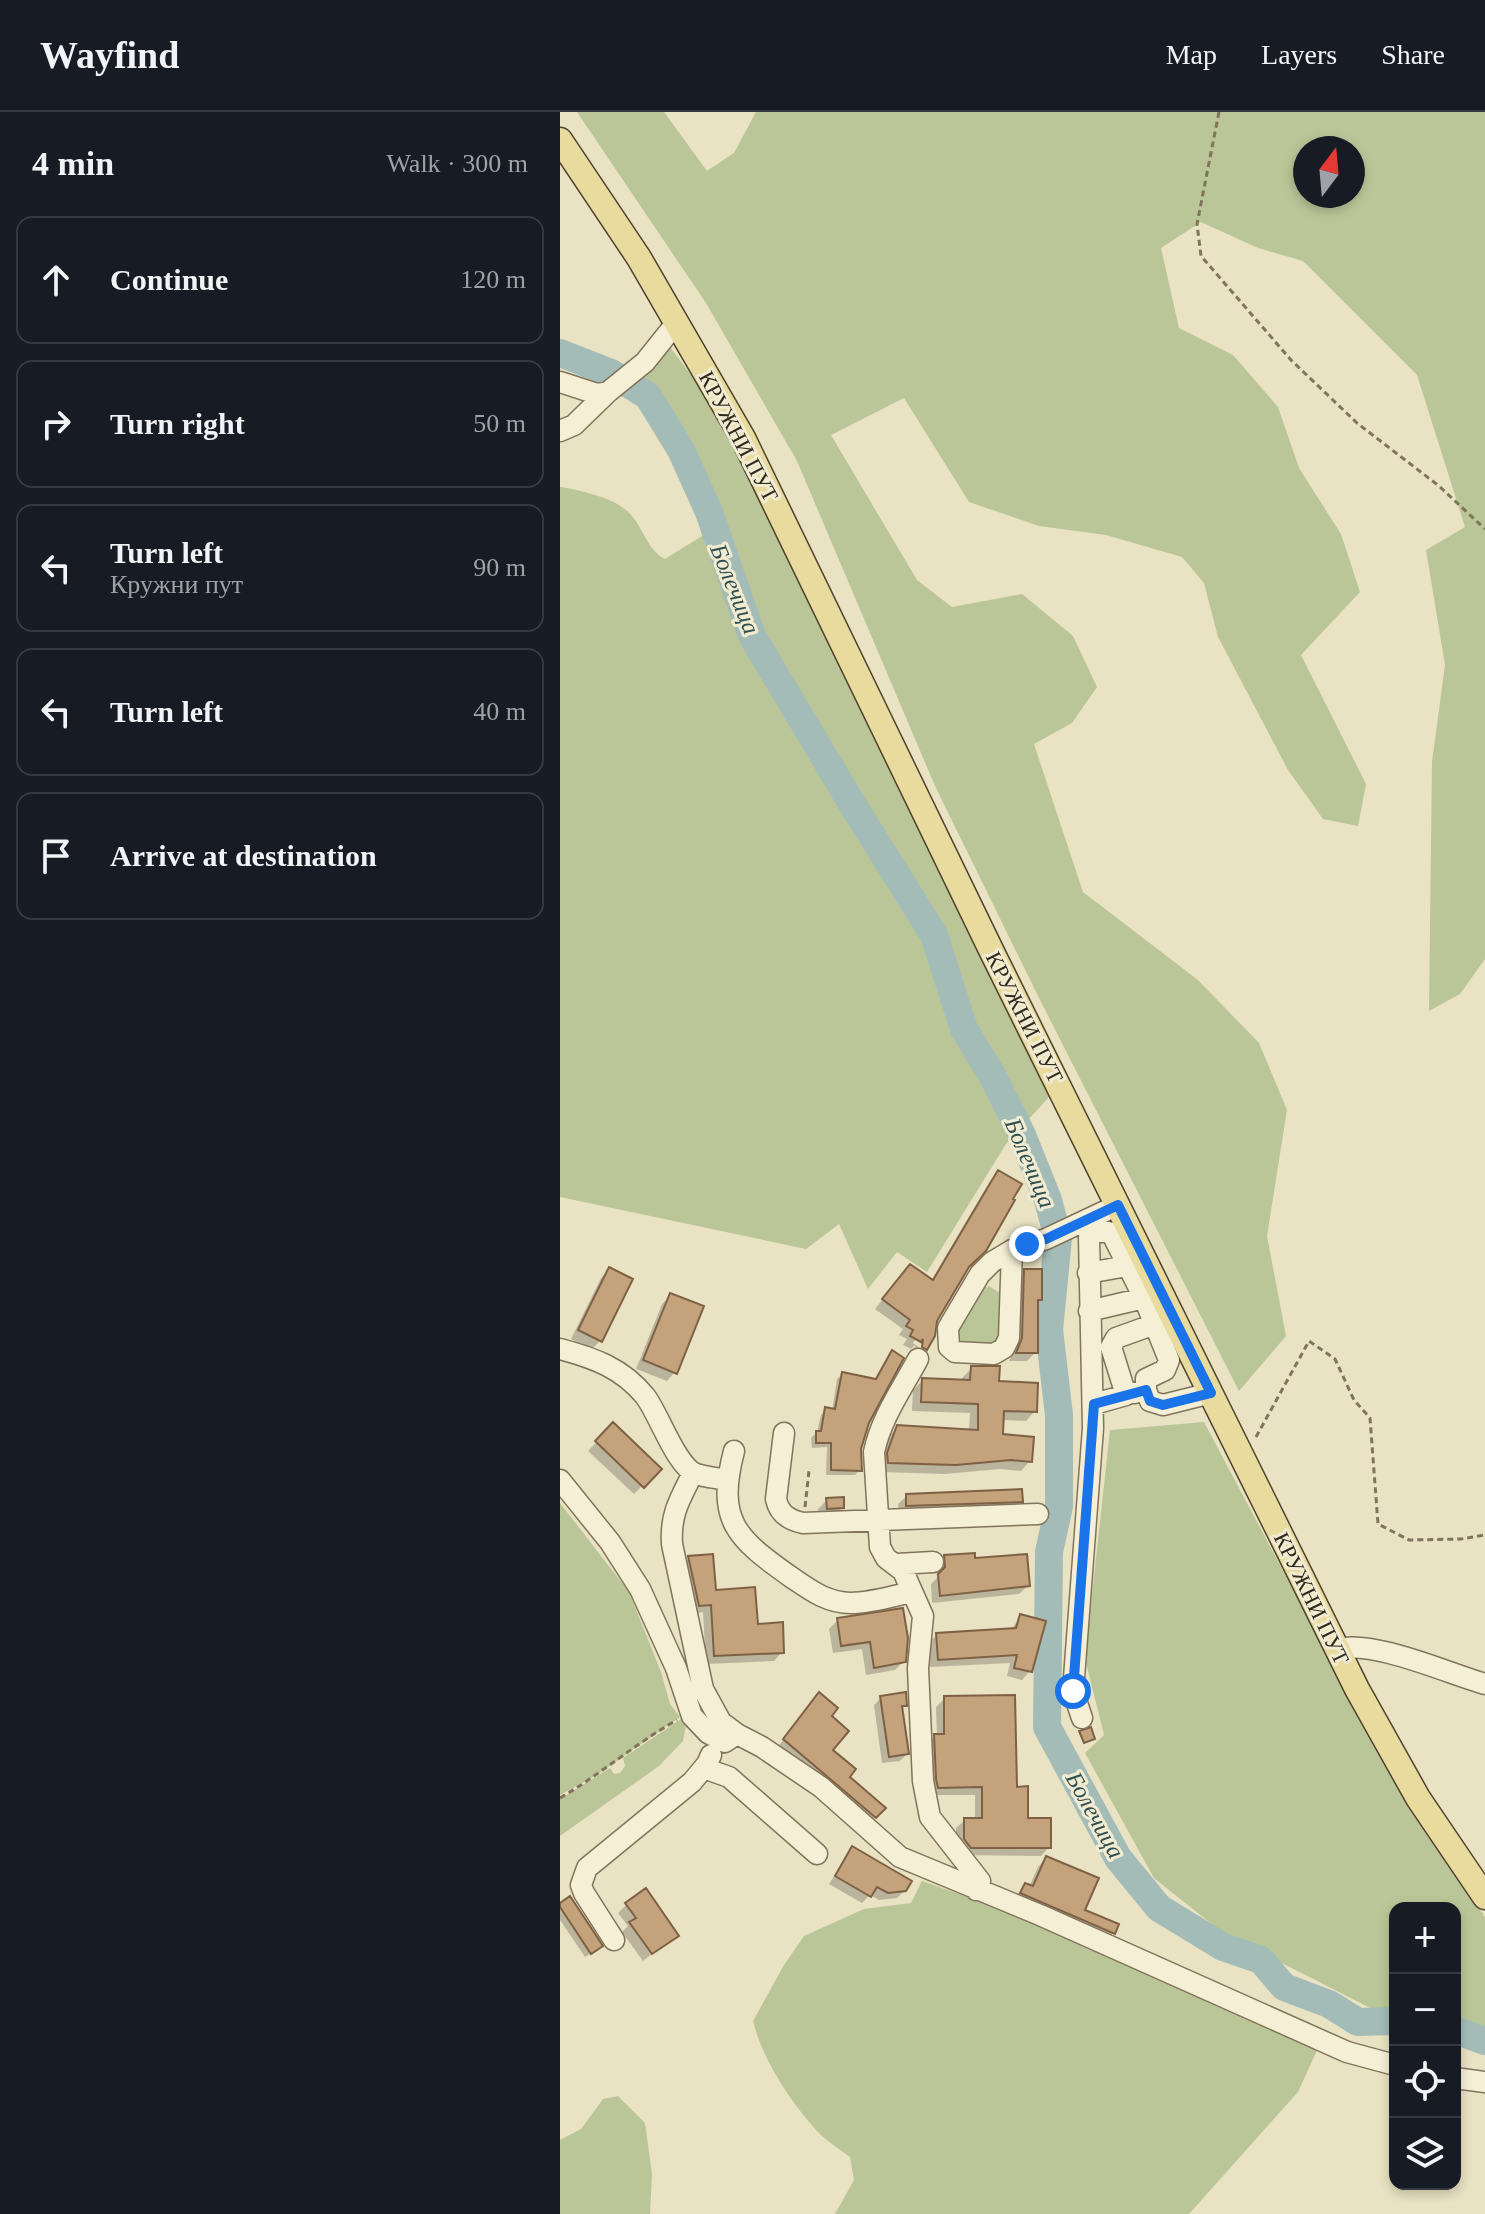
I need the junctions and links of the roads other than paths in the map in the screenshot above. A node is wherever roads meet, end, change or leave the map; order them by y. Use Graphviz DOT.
graph roads {
  1 [pos="560,140"];
  2 [pos="677,322"];
  3 [pos="560,382"];
  4 [pos="608,392"];
  5 [pos="560,431"];
  6 [pos="1118,1205"];
  7 [pos="1012,1250"];
  8 [pos="1127,1266"];
  9 [pos="1088,1273"];
  10 [pos="1144,1298"];
  11 [pos="1089,1311"];
  12 [pos="1155,1324"];
  13 [pos="560,1349"];
  14 [pos="918,1359"];
  15 [pos="1136,1393"];
  16 [pos="1211,1393"];
  17 [pos="1094,1404"];
  18 [pos="784,1433"];
  19 [pos="734,1451"];
  20 [pos="693,1473"];
  21 [pos="560,1480"];
  22 [pos="727,1480"];
  23 [pos="1038,1514"];
  24 [pos="878,1521"];
  25 [pos="933,1562"];
  26 [pos="897,1564"];
  27 [pos="912,1592"];
  28 [pos="1338,1649"];
  29 [pos="1485,1684"];
  30 [pos="1082,1718"];
  31 [pos="731,1738"];
  32 [pos="707,1764"];
  33 [pos="817,1854"];
  34 [pos="976,1890"];
  35 [pos="1485,1897"];
  36 [pos="614,1940"];
  37 [pos="1389,2063"];
  38 [pos="1461,2079"];
  39 [pos="1485,2082"];
  1 -- 2 [label="main road, КРУЖНИ ПУТ"];
  2 -- 4 [label="street"];
  2 -- 6 [label="main road, КРУЖНИ ПУТ"];
  3 -- 4 [label="street"];
  4 -- 5 [label="street"];
  6 -- 7 [label="street"];
  6 -- 16 [label="main road, КРУЖНИ ПУТ"];
  7 -- 7 [label="street"];
  8 -- 9 [label="street"];
  8 -- 9 [label="street"];
  8 -- 10 [label="street"];
  9 -- 11 [label="street"];
  10 -- 11 [label="street"];
  10 -- 12 [label="street"];
  11 -- 17 [label="street"];
  12 -- 15 [label="street"];
  12 -- 15 [label="street"];
  13 -- 20 [label="street"];
  14 -- 24 [label="street"];
  15 -- 16 [label="street"];
  15 -- 17 [label="street"];
  16 -- 28 [label="main road, КРУЖНИ ПУТ"];
  17 -- 30 [label="street"];
  18 -- 24 [label="street"];
  19 -- 22 [label="street"];
  20 -- 22 [label="street"];
  20 -- 31 [label="street"];
  21 -- 31 [label="street"];
  22 -- 27 [label="street"];
  23 -- 24 [label="street"];
  24 -- 26 [label="street"];
  25 -- 26 [label="street"];
  26 -- 27 [label="street"];
  27 -- 34 [label="street"];
  28 -- 29 [label="street"];
  28 -- 35 [label="main road, КРУЖНИ ПУТ"];
  31 -- 32 [label="street"];
  31 -- 34 [label="street"];
  32 -- 33 [label="street"];
  32 -- 36 [label="street"];
  34 -- 37 [label="street"];
  38 -- 39 [label="street"];
}
